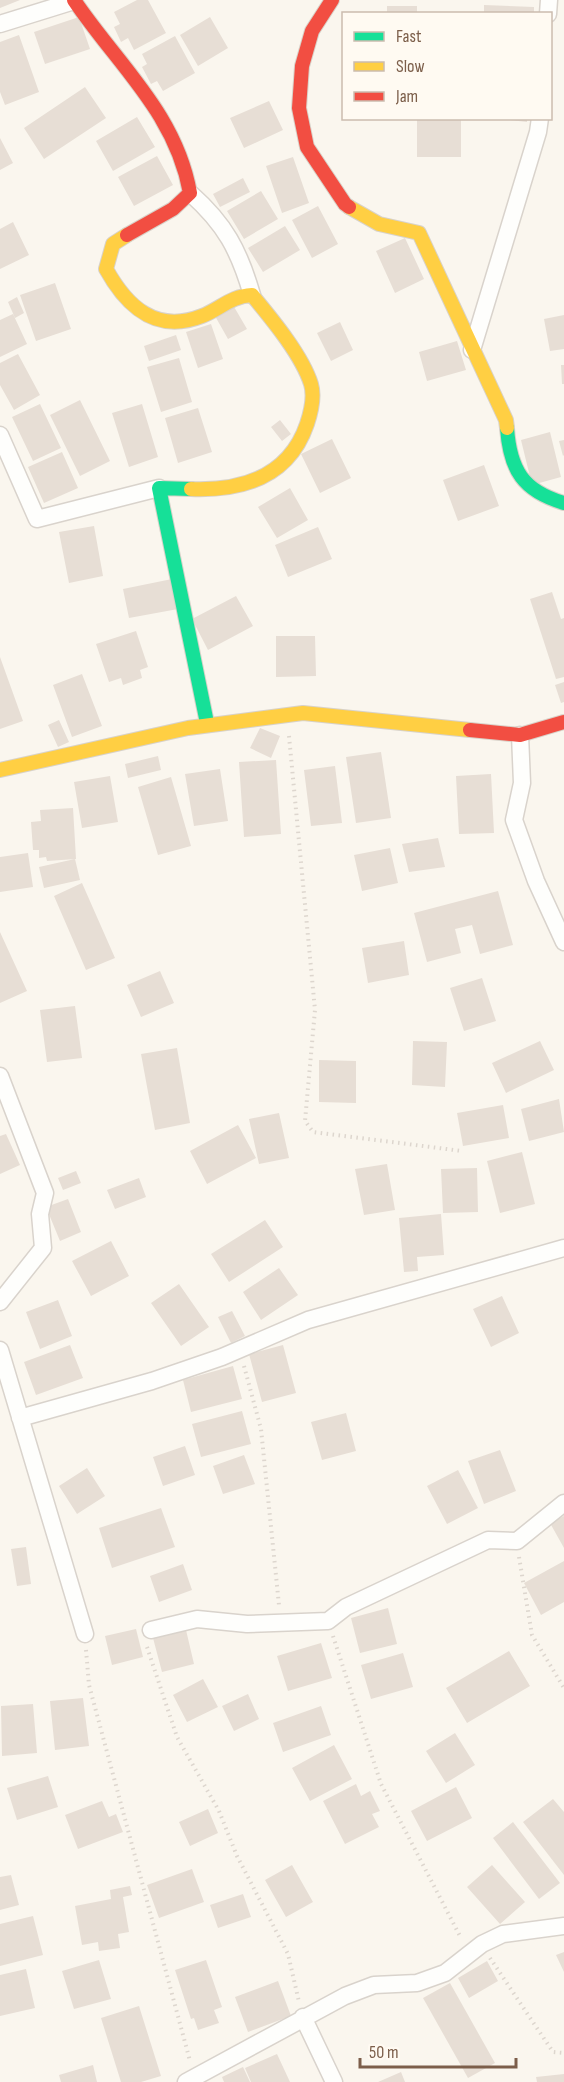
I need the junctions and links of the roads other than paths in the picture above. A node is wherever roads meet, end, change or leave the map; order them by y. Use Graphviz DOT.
graph roads {
  1 [pos="332,0"];
  2 [pos="74,1"];
  3 [pos="0,24"];
  4 [pos="540,120"];
  5 [pos="190,193"];
  6 [pos="252,295"];
  7 [pos="472,350"];
  8 [pos="0,435"];
  9 [pos="159,488"];
  10 [pos="564,503"];
  11 [pos="564,722"];
  12 [pos="207,723"];
  13 [pos="520,735"];
  14 [pos="0,770"];
  15 [pos="564,942"];
  16 [pos="0,1076"];
  17 [pos="564,1248"];
  18 [pos="0,1302"];
  19 [pos="0,1350"];
  20 [pos="20,1418"];
  21 [pos="564,1503"];
  22 [pos="151,1630"];
  23 [pos="85,1634"];
  24 [pos="564,1926"];
  25 [pos="303,2017"];
  26 [pos="190,2080"];
  27 [pos="334,2082"];
  1 -- 7 [label="street"];
  2 -- 3 [label="street"];
  2 -- 5 [label="street"];
  4 -- 7 [label="street"];
  5 -- 6 [label="street"];
  5 -- 6 [label="street"];
  6 -- 9 [label="street"];
  7 -- 10 [label="street"];
  8 -- 9 [label="street"];
  9 -- 12 [label="street"];
  11 -- 13 [label="street"];
  12 -- 13 [label="street"];
  12 -- 14 [label="street"];
  13 -- 15 [label="street"];
  16 -- 18 [label="street"];
  17 -- 20 [label="street"];
  19 -- 20 [label="street"];
  20 -- 23 [label="street"];
  21 -- 22 [label="street"];
  24 -- 25 [label="street"];
  25 -- 26 [label="street"];
  25 -- 27 [label="street"];
}
